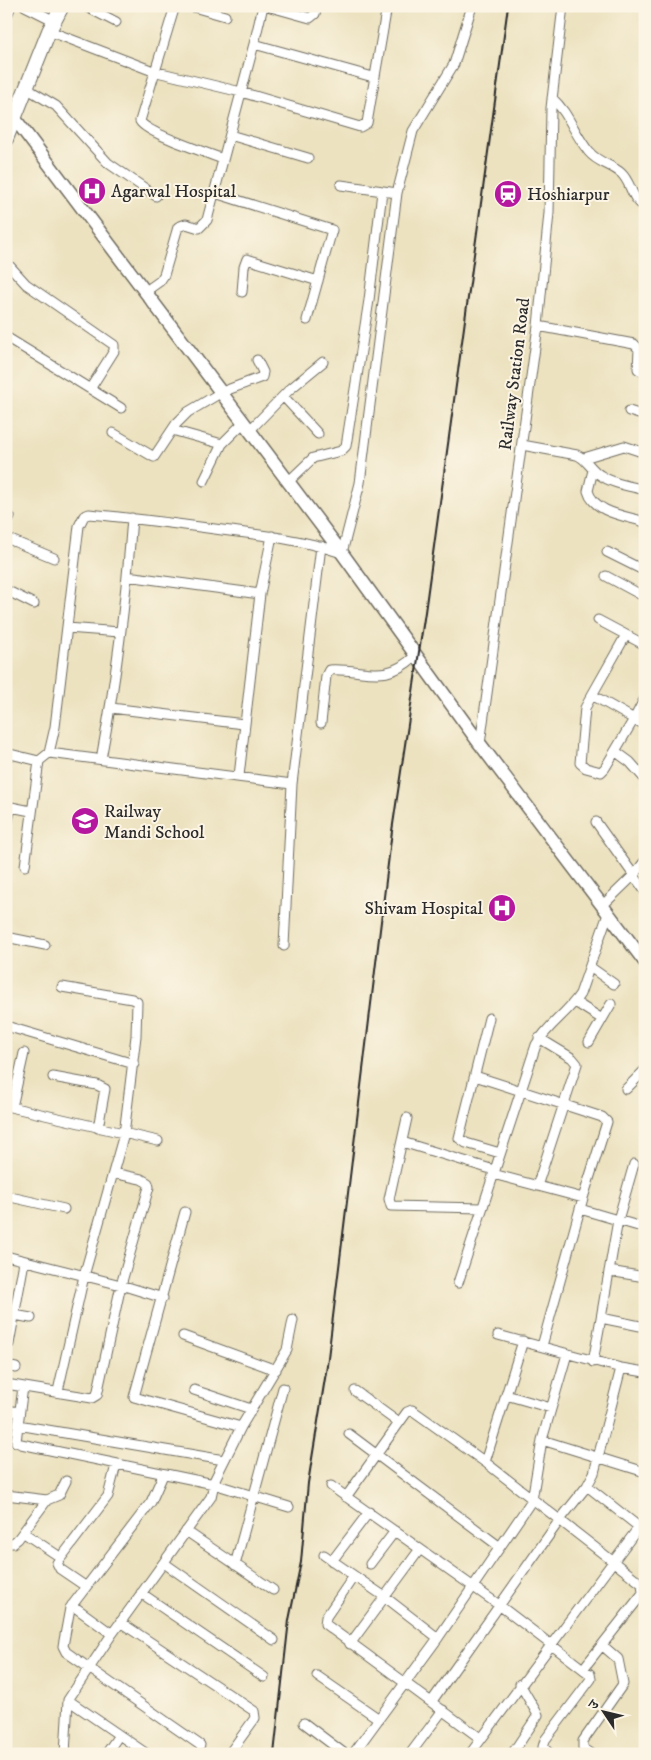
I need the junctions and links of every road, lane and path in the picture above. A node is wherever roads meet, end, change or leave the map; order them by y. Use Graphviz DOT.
graph roads {
  1 [pos="11,6"];
  2 [pos="25,6"];
  3 [pos="62,6"];
  4 [pos="85,6"];
  5 [pos="175,6"];
  6 [pos="190,6"];
  7 [pos="265,6"];
  8 [pos="317,6"];
  9 [pos="387,6"];
  10 [pos="472,6"];
  11 [pos="563,6"];
  12 [pos="225,16"];
  13 [pos="6,18"];
  14 [pos="116,22"];
  15 [pos="52,26"];
  16 [pos="254,44"];
  17 [pos="153,71"];
  18 [pos="373,77"];
  19 [pos="26,88"];
  20 [pos="241,92"];
  21 [pos="552,98"];
  22 [pos="10,112"];
  23 [pos="230,135"];
  24 [pos="6,139"];
  25 [pos="308,158"];
  26 [pos="223,159"];
  27 [pos="341,184"];
  28 [pos="382,192"];
  29 [pos="215,193"];
  30 [pos="397,194"];
  31 [pos="156,196"];
  32 [pos="645,207"];
  33 [pos="6,262"];
  34 [pos="318,281"];
  35 [pos="146,291"];
  36 [pos="242,292"];
  37 [pos="307,320"];
  38 [pos="538,326"];
  39 [pos="6,336"];
  40 [pos="257,360"];
  41 [pos="323,362"];
  42 [pos="645,373"];
  43 [pos="90,389"];
  44 [pos="222,392"];
  45 [pos="283,396"];
  46 [pos="121,408"];
  47 [pos="629,411"];
  48 [pos="645,416"];
  49 [pos="246,427"];
  50 [pos="172,430"];
  51 [pos="113,432"];
  52 [pos="318,434"];
  53 [pos="222,444"];
  54 [pos="522,445"];
  55 [pos="645,453"];
  56 [pos="584,458"];
  57 [pos="593,470"];
  58 [pos="204,481"];
  59 [pos="288,482"];
  60 [pos="645,490"];
  61 [pos="132,518"];
  62 [pos="645,522"];
  63 [pos="272,536"];
  64 [pos="6,538"];
  65 [pos="321,546"];
  66 [pos="607,552"];
  67 [pos="342,553"];
  68 [pos="54,558"];
  69 [pos="645,571"];
  70 [pos="127,576"];
  71 [pos="606,576"];
  72 [pos="6,590"];
  73 [pos="260,594"];
  74 [pos="644,596"];
  75 [pos="34,604"];
  76 [pos="598,620"];
  77 [pos="67,628"];
  78 [pos="120,632"];
  79 [pos="626,635"];
  80 [pos="645,645"];
  81 [pos="415,656"];
  82 [pos="592,695"];
  83 [pos="645,698"];
  84 [pos="110,708"];
  85 [pos="634,719"];
  86 [pos="321,723"];
  87 [pos="244,724"];
  88 [pos="645,725"];
  89 [pos="480,744"];
  90 [pos="615,751"];
  91 [pos="6,753"];
  92 [pos="49,753"];
  93 [pos="101,759"];
  94 [pos="39,761"];
  95 [pos="238,776"];
  96 [pos="645,778"];
  97 [pos="292,784"];
  98 [pos="9,807"];
  99 [pos="31,811"];
  100 [pos="596,822"];
  101 [pos="6,829"];
  102 [pos="645,861"];
  103 [pos="25,866"];
  104 [pos="633,876"];
  105 [pos="645,891"];
  106 [pos="605,910"];
  107 [pos="6,937"];
  108 [pos="45,945"];
  109 [pos="284,946"];
  110 [pos="645,962"];
  111 [pos="590,966"];
  112 [pos="614,984"];
  113 [pos="62,987"];
  114 [pos="575,1002"];
  115 [pos="611,1004"];
  116 [pos="489,1018"];
  117 [pos="602,1019"];
  118 [pos="6,1026"];
  119 [pos="539,1038"];
  120 [pos="589,1042"];
  121 [pos="24,1053"];
  122 [pos="134,1064"];
  123 [pos="645,1070"];
  124 [pos="475,1076"];
  125 [pos="53,1077"];
  126 [pos="626,1089"];
  127 [pos="520,1092"];
  128 [pos="565,1106"];
  129 [pos="9,1107"];
  130 [pos="407,1118"];
  131 [pos="98,1128"];
  132 [pos="124,1134"];
  133 [pos="158,1141"];
  134 [pos="402,1142"];
  135 [pos="500,1153"];
  136 [pos="634,1164"];
  137 [pos="494,1172"];
  138 [pos="113,1173"];
  139 [pos="537,1186"];
  140 [pos="6,1196"];
  141 [pos="583,1198"];
  142 [pos="482,1208"];
  143 [pos="580,1209"];
  144 [pos="64,1210"];
  145 [pos="185,1212"];
  146 [pos="618,1220"];
  147 [pos="645,1228"];
  148 [pos="6,1256"];
  149 [pos="24,1262"];
  150 [pos="609,1271"];
  151 [pos="84,1276"];
  152 [pos="645,1278"];
  153 [pos="458,1283"];
  154 [pos="121,1285"];
  155 [pos="163,1298"];
  156 [pos="14,1315"];
  157 [pos="31,1318"];
  158 [pos="602,1318"];
  159 [pos="293,1320"];
  160 [pos="645,1327"];
  161 [pos="498,1335"];
  162 [pos="183,1336"];
  163 [pos="523,1341"];
  164 [pos="9,1344"];
  165 [pos="542,1346"];
  166 [pos="567,1354"];
  167 [pos="593,1362"];
  168 [pos="621,1368"];
  169 [pos="276,1370"];
  170 [pos="645,1372"];
  171 [pos="6,1384"];
  172 [pos="23,1387"];
  173 [pos="283,1388"];
  174 [pos="194,1390"];
  175 [pos="58,1391"];
  176 [pos="354,1391"];
  177 [pos="506,1395"];
  178 [pos="551,1408"];
  179 [pos="251,1409"];
  180 [pos="6,1410"];
  181 [pos="19,1412"];
  182 [pos="399,1423"];
  183 [pos="18,1424"];
  184 [pos="240,1428"];
  185 [pos="349,1434"];
  186 [pos="542,1440"];
  187 [pos="377,1455"];
  188 [pos="598,1456"];
  189 [pos="224,1460"];
  190 [pos="485,1462"];
  191 [pos="116,1465"];
  192 [pos="645,1472"];
  193 [pos="163,1475"];
  194 [pos="66,1481"];
  195 [pos="214,1484"];
  196 [pos="331,1486"];
  197 [pos="587,1486"];
  198 [pos="6,1495"];
  199 [pos="255,1495"];
  200 [pos="346,1497"];
  201 [pos="47,1500"];
  202 [pos="532,1500"];
  203 [pos="289,1507"];
  204 [pos="368,1512"];
  205 [pos="559,1521"];
  206 [pos="186,1531"];
  207 [pos="395,1531"];
  208 [pos="24,1533"];
  209 [pos="6,1543"];
  210 [pos="500,1547"];
  211 [pos="420,1549"];
  212 [pos="324,1555"];
  213 [pos="60,1557"];
  214 [pos="332,1561"];
  215 [pos="614,1562"];
  216 [pos="164,1563"];
  217 [pos="370,1564"];
  218 [pos="236,1565"];
  219 [pos="354,1576"];
  220 [pos="85,1586"];
  221 [pos="471,1586"];
  222 [pos="273,1590"];
  223 [pos="141,1593"];
  224 [pos="385,1597"];
  225 [pos="72,1605"];
  226 [pos="499,1605"];
  227 [pos="120,1622"];
  228 [pos="112,1634"];
  229 [pos="438,1638"];
  230 [pos="274,1640"];
  231 [pos="350,1644"];
  232 [pos="550,1645"];
  233 [pos="602,1645"];
  234 [pos="89,1668"];
  235 [pos="583,1669"];
  236 [pos="317,1676"];
  237 [pos="264,1677"];
  238 [pos="404,1682"];
  239 [pos="520,1684"];
  240 [pos="68,1700"];
  241 [pos="432,1701"];
  242 [pos="443,1710"];
  243 [pos="379,1719"];
  244 [pos="304,1723"];
  245 [pos="119,1735"];
  246 [pos="480,1738"];
  247 [pos="200,1745"];
  248 [pos="65,1754"];
  249 [pos="106,1754"];
  250 [pos="147,1754"];
  251 [pos="229,1754"];
  252 [pos="345,1754"];
  253 [pos="353,1754"];
  254 [pos="410,1754"];
  255 [pos="470,1754"];
  256 [pos="512,1754"];
  257 [pos="550,1754"];
  258 [pos="592,1754"];
  1 -- 13 [label="street"];
  2 -- 15 [label="street"];
  3 -- 15 [label="main road"];
  4 -- 14 [label="street"];
  5 -- 17 [label="street"];
  6 -- 12 [label="street"];
  7 -- 8 [label="street"];
  7 -- 16 [label="street"];
  9 -- 18 [label="street"];
  10 -- 30 [label="street"];
  11 -- 21 [label="street, Railway Station Road"];
  15 -- 17 [label="street"];
  15 -- 19 [label="main road"];
  16 -- 18 [label="street"];
  16 -- 20 [label="street"];
  17 -- 20 [label="street"];
  17 -- 26 [label="street"];
  18 -- 20 [label="street"];
  19 -- 22 [label="main road"];
  19 -- 31 [label="street"];
  20 -- 23 [label="street"];
  21 -- 32 [label="street"];
  21 -- 38 [label="street, Railway Station Road"];
  22 -- 24 [label="main road"];
  22 -- 35 [label="main road"];
  23 -- 25 [label="street"];
  23 -- 26 [label="street"];
  26 -- 29 [label="street"];
  27 -- 28 [label="street"];
  28 -- 30 [label="street"];
  28 -- 59 [label="street"];
  29 -- 34 [label="street"];
  29 -- 35 [label="street"];
  30 -- 67 [label="street"];
  33 -- 43 [label="street"];
  34 -- 36 [label="street"];
  34 -- 37 [label="street"];
  35 -- 44 [label="main road"];
  38 -- 42 [label="street"];
  38 -- 54 [label="street, Railway Station Road"];
  39 -- 43 [label="street"];
  40 -- 44 [label="street"];
  41 -- 45 [label="street"];
  43 -- 46 [label="street"];
  44 -- 49 [label="main road"];
  44 -- 50 [label="street"];
  45 -- 49 [label="street"];
  45 -- 52 [label="street"];
  47 -- 48 [label="street"];
  49 -- 53 [label="street"];
  49 -- 59 [label="main road"];
  50 -- 51 [label="street"];
  50 -- 53 [label="street"];
  53 -- 58 [label="street"];
  54 -- 56 [label="street"];
  54 -- 89 [label="street, Railway Station Road"];
  55 -- 56 [label="street"];
  56 -- 57 [label="street"];
  57 -- 60 [label="street"];
  57 -- 62 [label="street"];
  59 -- 67 [label="main road"];
  61 -- 63 [label="street"];
  61 -- 70 [label="street"];
  61 -- 77 [label="street"];
  63 -- 65 [label="street"];
  63 -- 73 [label="street"];
  64 -- 68 [label="street"];
  65 -- 67 [label="street"];
  65 -- 97 [label="street"];
  66 -- 69 [label="street"];
  67 -- 81 [label="main road"];
  70 -- 73 [label="street"];
  70 -- 78 [label="street"];
  71 -- 74 [label="street"];
  72 -- 75 [label="street"];
  73 -- 87 [label="street"];
  76 -- 79 [label="street"];
  77 -- 78 [label="street"];
  77 -- 92 [label="street"];
  78 -- 84 [label="street"];
  79 -- 80 [label="street"];
  79 -- 82 [label="street"];
  81 -- 86 [label="street"];
  81 -- 89 [label="main road"];
  82 -- 85 [label="street"];
  82 -- 90 [label="street"];
  83 -- 85 [label="street"];
  84 -- 87 [label="street"];
  84 -- 93 [label="street"];
  85 -- 88 [label="street"];
  85 -- 90 [label="street"];
  87 -- 95 [label="street"];
  89 -- 106 [label="main road"];
  90 -- 96 [label="street"];
  91 -- 94 [label="street"];
  92 -- 93 [label="street"];
  92 -- 94 [label="street"];
  93 -- 95 [label="street"];
  94 -- 99 [label="street"];
  95 -- 97 [label="street"];
  97 -- 109 [label="street"];
  98 -- 99 [label="street"];
  98 -- 101 [label="street"];
  99 -- 103 [label="street"];
  100 -- 104 [label="street"];
  102 -- 104 [label="street"];
  104 -- 105 [label="street"];
  104 -- 106 [label="street"];
  106 -- 110 [label="main road"];
  106 -- 111 [label="street"];
  107 -- 108 [label="street"];
  111 -- 112 [label="street"];
  111 -- 114 [label="street"];
  113 -- 122 [label="street"];
  114 -- 117 [label="street"];
  114 -- 119 [label="street"];
  115 -- 117 [label="street"];
  116 -- 124 [label="street"];
  117 -- 120 [label="street"];
  118 -- 122 [label="street"];
  119 -- 127 [label="street"];
  119 -- 128 [label="street"];
  121 -- 129 [label="street"];
  122 -- 132 [label="street"];
  123 -- 126 [label="street"];
  124 -- 127 [label="street"];
  124 -- 135 [label="street"];
  125 -- 131 [label="street"];
  127 -- 128 [label="street"];
  127 -- 135 [label="street"];
  128 -- 139 [label="street"];
  128 -- 141 [label="street"];
  129 -- 131 [label="street"];
  130 -- 134 [label="street"];
  131 -- 132 [label="street"];
  132 -- 133 [label="street"];
  132 -- 138 [label="street"];
  134 -- 137 [label="street"];
  134 -- 142 [label="street"];
  135 -- 137 [label="street"];
  136 -- 146 [label="street"];
  137 -- 139 [label="street"];
  137 -- 142 [label="street"];
  138 -- 151 [label="street"];
  138 -- 154 [label="street"];
  139 -- 141 [label="street"];
  140 -- 144 [label="street"];
  141 -- 143 [label="street"];
  142 -- 153 [label="street"];
  143 -- 146 [label="street"];
  143 -- 165 [label="street"];
  145 -- 155 [label="street"];
  146 -- 147 [label="street"];
  146 -- 150 [label="street"];
  148 -- 149 [label="street"];
  149 -- 151 [label="street"];
  149 -- 156 [label="street"];
  150 -- 152 [label="street"];
  150 -- 158 [label="street"];
  151 -- 154 [label="street"];
  151 -- 175 [label="street"];
  154 -- 155 [label="street"];
  154 -- 175 [label="street"];
  155 -- 184 [label="street"];
  156 -- 157 [label="street"];
  156 -- 164 [label="street"];
  158 -- 160 [label="street"];
  158 -- 167 [label="street"];
  159 -- 169 [label="street"];
  161 -- 163 [label="street"];
  162 -- 169 [label="street"];
  163 -- 165 [label="street"];
  163 -- 177 [label="street"];
  165 -- 166 [label="street"];
  166 -- 167 [label="street"];
  166 -- 178 [label="street"];
  167 -- 168 [label="street"];
  168 -- 170 [label="street"];
  168 -- 188 [label="street"];
  169 -- 179 [label="street"];
  171 -- 172 [label="street"];
  172 -- 175 [label="street"];
  172 -- 181 [label="street"];
  173 -- 199 [label="street"];
  174 -- 179 [label="street"];
  176 -- 182 [label="street"];
  177 -- 178 [label="street"];
  177 -- 190 [label="street"];
  178 -- 186 [label="street"];
  179 -- 184 [label="street"];
  180 -- 181 [label="street"];
  181 -- 183 [label="street"];
  182 -- 187 [label="street"];
  182 -- 190 [label="street"];
  183 -- 189 [label="street"];
  183 -- 191 [label="street"];
  184 -- 189 [label="street"];
  185 -- 187 [label="street"];
  186 -- 188 [label="street"];
  186 -- 202 [label="street"];
  187 -- 200 [label="street"];
  187 -- 210 [label="street"];
  188 -- 192 [label="street"];
  188 -- 197 [label="street"];
  189 -- 195 [label="street"];
  190 -- 202 [label="street"];
  191 -- 193 [label="street"];
  191 -- 213 [label="street"];
  193 -- 195 [label="street"];
  193 -- 220 [label="street"];
  194 -- 201 [label="street"];
  195 -- 199 [label="street"];
  195 -- 206 [label="street"];
  196 -- 200 [label="street"];
  197 -- 205 [label="street"];
  197 -- 215 [label="street"];
  198 -- 201 [label="street"];
  199 -- 203 [label="street"];
  199 -- 218 [label="street"];
  200 -- 204 [label="street"];
  201 -- 208 [label="street"];
  202 -- 205 [label="street"];
  202 -- 210 [label="street"];
  204 -- 207 [label="street"];
  204 -- 214 [label="street"];
  205 -- 215 [label="street"];
  205 -- 226 [label="street"];
  206 -- 216 [label="street"];
  206 -- 218 [label="street"];
  207 -- 211 [label="street"];
  207 -- 217 [label="street"];
  208 -- 209 [label="street"];
  208 -- 213 [label="street"];
  210 -- 221 [label="street"];
  211 -- 221 [label="street"];
  211 -- 224 [label="street"];
  212 -- 214 [label="street"];
  213 -- 220 [label="street"];
  214 -- 219 [label="street"];
  215 -- 232 [label="street"];
  215 -- 233 [label="street"];
  216 -- 223 [label="street"];
  216 -- 230 [label="street"];
  218 -- 222 [label="street"];
  219 -- 224 [label="street"];
  219 -- 231 [label="street"];
  220 -- 225 [label="street"];
  221 -- 226 [label="street"];
  221 -- 229 [label="street"];
  223 -- 227 [label="street"];
  223 -- 237 [label="street"];
  224 -- 229 [label="street"];
  224 -- 231 [label="street"];
  225 -- 228 [label="street"];
  225 -- 234 [label="street"];
  226 -- 232 [label="street"];
  226 -- 241 [label="street"];
  227 -- 228 [label="street"];
  227 -- 251 [label="street"];
  228 -- 234 [label="street"];
  229 -- 238 [label="street"];
  231 -- 238 [label="street"];
  232 -- 235 [label="street"];
  232 -- 239 [label="street"];
  233 -- 235 [label="street"];
  233 -- 258 [label="street"];
  234 -- 240 [label="street"];
  234 -- 247 [label="street"];
  235 -- 257 [label="street"];
  236 -- 243 [label="street"];
  238 -- 241 [label="street"];
  238 -- 243 [label="street"];
  239 -- 246 [label="street"];
  239 -- 256 [label="street"];
  240 -- 245 [label="street"];
  240 -- 248 [label="street"];
  241 -- 242 [label="street"];
  242 -- 246 [label="street"];
  242 -- 254 [label="street"];
  243 -- 253 [label="street"];
  244 -- 252 [label="street"];
  245 -- 249 [label="street"];
  245 -- 250 [label="street"];
  246 -- 255 [label="street"];
}
